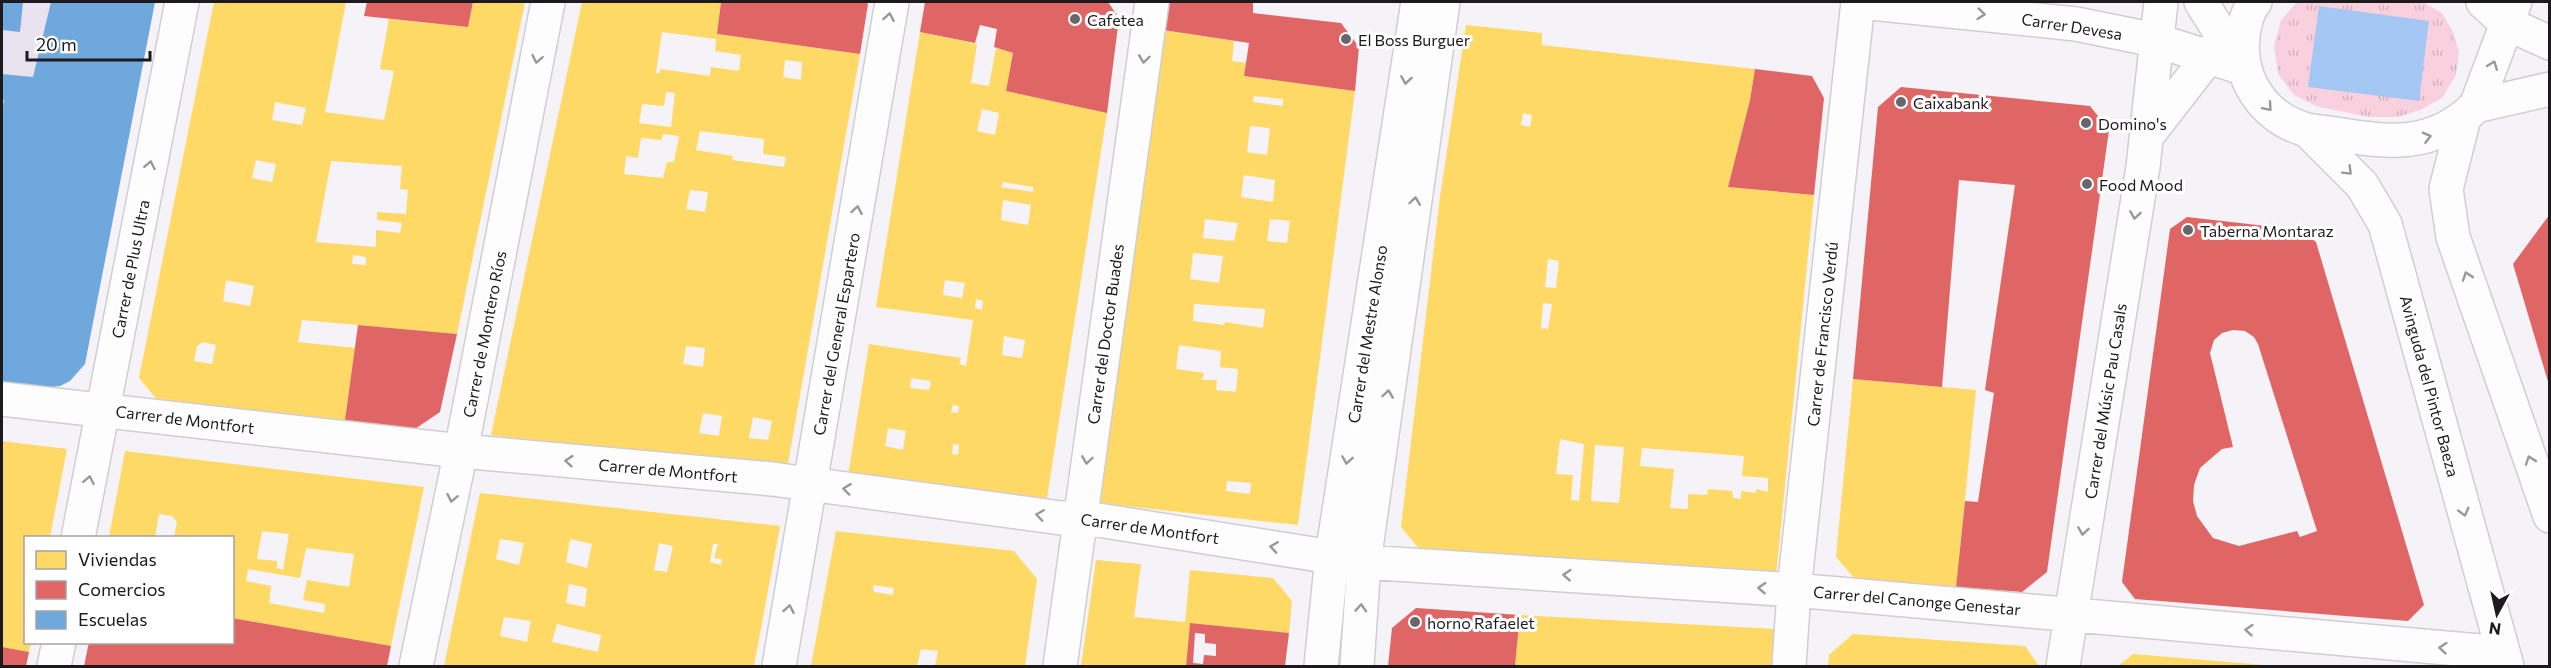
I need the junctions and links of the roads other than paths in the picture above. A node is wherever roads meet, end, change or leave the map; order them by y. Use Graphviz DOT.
graph roads {
  1 [pos="182,2"];
  2 [pos="548,2"];
  3 [pos="892,2"];
  4 [pos="1152,2"];
  5 [pos="1418,2"];
  6 [pos="1443,2"];
  7 [pos="1859,2"];
  8 [pos="2161,2"];
  9 [pos="2201,2"];
  10 [pos="2254,3"];
  11 [pos="2501,9"];
  12 [pos="2155,40"];
  13 [pos="2550,43"];
  14 [pos="2216,47"];
  15 [pos="2243,68"];
  16 [pos="2550,89"];
  17 [pos="2470,112"];
  18 [pos="2307,130"];
  19 [pos="2147,136"];
  20 [pos="2,399"];
  21 [pos="102,410"];
  22 [pos="461,451"];
  23 [pos="811,484"];
  24 [pos="2550,516"];
  25 [pos="1079,517"];
  26 [pos="78,536"];
  27 [pos="1332,556"];
  28 [pos="1364,562"];
  29 [pos="1794,590"];
  30 [pos="2070,613"];
  31 [pos="59,644"];
  32 [pos="2504,660"];
  33 [pos="54,666"];
  34 [pos="416,666"];
  35 [pos="778,666"];
  36 [pos="1060,666"];
  37 [pos="1321,666"];
  38 [pos="1357,666"];
  39 [pos="1789,666"];
  40 [pos="2063,666"];
  21 -- 1 [label="street, Carrer de Plus Ultra, one-way"];
  2 -- 22 [label="street, Carrer de Montero Ríos, one-way"];
  23 -- 3 [label="street, Carrer del General Espartero, one-way"];
  4 -- 25 [label="street, Carrer del Doctor Buades, one-way"];
  5 -- 27 [label="street, Carrer del Mestre Alonso, one-way"];
  28 -- 6 [label="street, Carrer del Mestre Alonso, one-way"];
  7 -- 12 [label="street, Carrer Devesa, one-way"];
  7 -- 29 [label="street, Carrer de Francisco Verdú"];
  8 -- 12 [label="street, Carrer del Músic Pau Casals"];
  9 -- 14 [label="street"];
  10 -- 14 [label="street, Carrer del Músic Pau Casals"];
  10 -- 15 [label="street"];
  11 -- 13 [label="street"];
  17 -- 11 [label="street, one-way"];
  12 -- 14 [label="street, Carrer Devesa"];
  12 -- 19 [label="street, Carrer del Músic Pau Casals"];
  14 -- 15 [label="street, Carrer Devesa"];
  14 -- 19 [label="street, Carrer del Músic Pau Casals"];
  15 -- 18 [label="street, one-way"];
  16 -- 17 [label="street"];
  18 -- 17 [label="street, one-way"];
  24 -- 17 [label="street, one-way"];
  18 -- 32 [label="street, Avinguda del Pintor Baeza, one-way"];
  19 -- 30 [label="street, Carrer del Músic Pau Casals, one-way"];
  20 -- 21 [label="street, Carrer de Montfort"];
  21 -- 22 [label="street, Carrer de Montfort"];
  26 -- 21 [label="street, Carrer de Plus Ultra, one-way"];
  23 -- 22 [label="street, Carrer de Montfort, one-way"];
  22 -- 34 [label="street, Carrer de Montero Ríos, one-way"];
  25 -- 23 [label="street, Carrer de Montfort, one-way"];
  35 -- 23 [label="street, Carrer del General Espartero, one-way"];
  27 -- 25 [label="street, Carrer de Montfort, one-way"];
  25 -- 36 [label="street, Carrer del Doctor Buades"];
  27 -- 28 [label="street, Carrer del Canonge Genestar"];
  27 -- 37 [label="street, Carrer del Mestre Alonso"];
  29 -- 28 [label="street, Carrer del Canonge Genestar, one-way"];
  38 -- 28 [label="street, Carrer del Mestre Alonso, one-way"];
  29 -- 30 [label="street, Carrer del Canonge Genestar"];
  29 -- 39 [label="street, Carrer de Francisco Verdú"];
  32 -- 30 [label="street, Carrer del Canonge Genestar, one-way"];
  30 -- 40 [label="street, Carrer del Músic Pau Casals"];
  31 -- 33 [label="street"];
}
